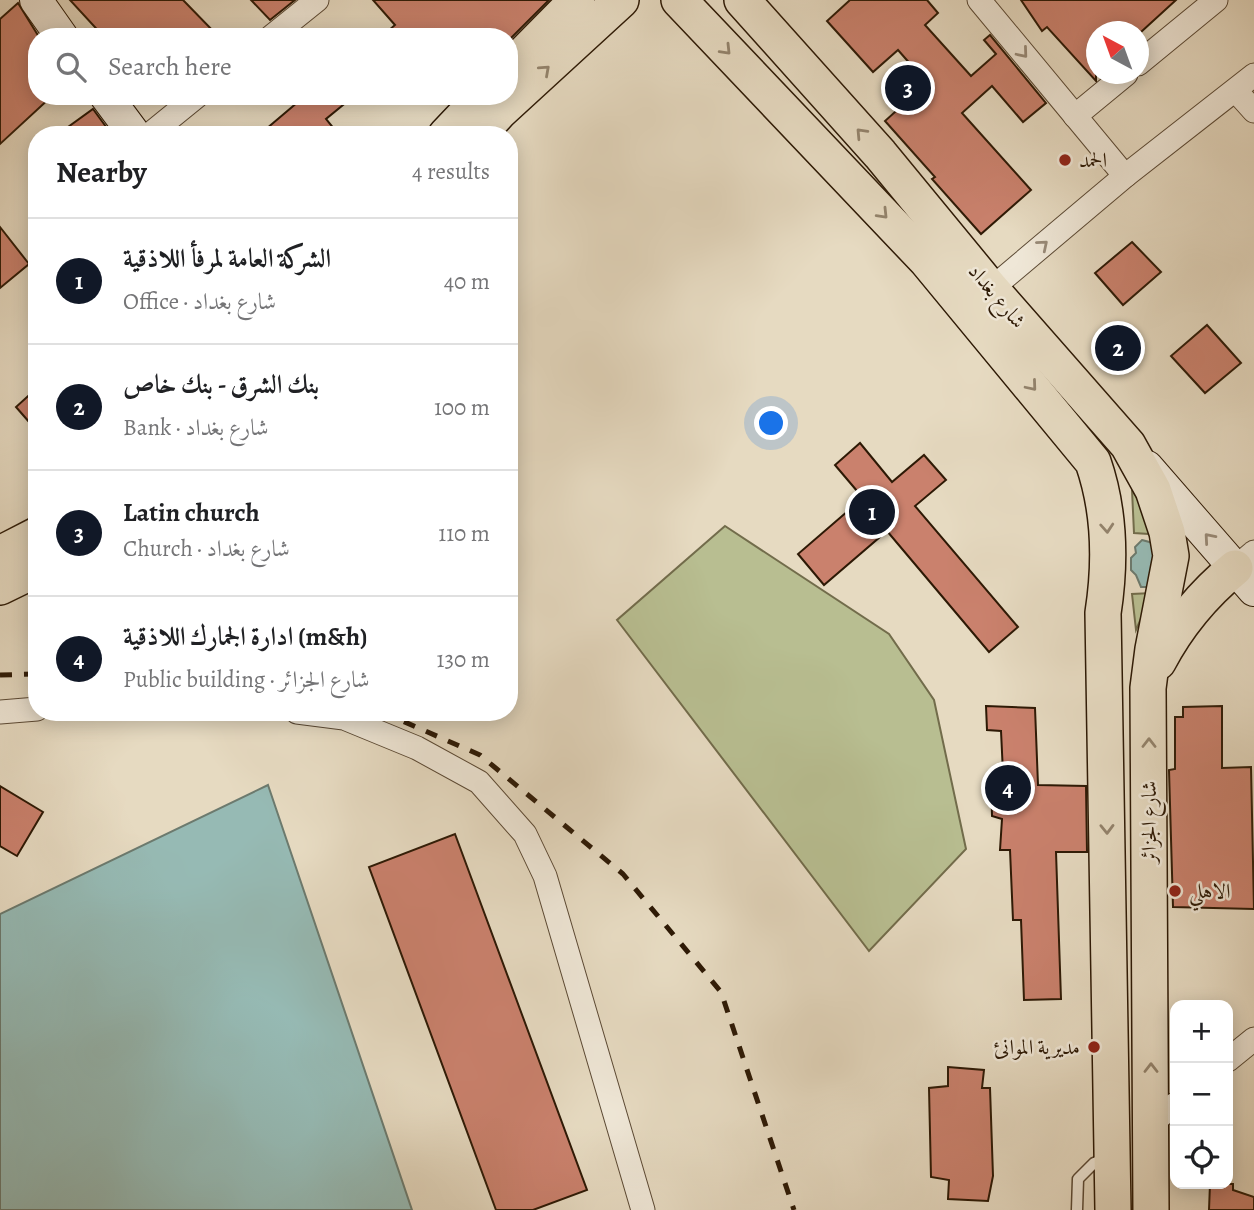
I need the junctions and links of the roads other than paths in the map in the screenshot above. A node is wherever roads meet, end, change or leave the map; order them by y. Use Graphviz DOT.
graph roads {
  1 [pos="36,0"];
  2 [pos="317,0"];
  3 [pos="577,0"];
  4 [pos="621,0"];
  5 [pos="679,0"];
  6 [pos="742,0"];
  7 [pos="979,0"];
  8 [pos="1216,0"];
  9 [pos="56,28"];
  10 [pos="282,28"];
  11 [pos="1149,56"];
  12 [pos="518,60"];
  13 [pos="1254,75"];
  14 [pos="1114,84"];
  15 [pos="1236,91"];
  16 [pos="518,94"];
  17 [pos="113,105"];
  18 [pos="186,105"];
  19 [pos="474,105"];
  20 [pos="507,105"];
  21 [pos="1254,111"];
  22 [pos="1075,116"];
  23 [pos="128,126"];
  24 [pos="160,126"];
  25 [pos="455,126"];
  26 [pos="486,126"];
  27 [pos="1125,176"];
  28 [pos="991,289"];
  29 [pos="1128,445"];
  30 [pos="1093,462"];
  31 [pos="28,540"];
  32 [pos="0,554"];
  33 [pos="1248,570"];
  34 [pos="28,573"];
  35 [pos="0,587"];
  36 [pos="1149,688"];
  37 [pos="28,710"];
  38 [pos="0,712"];
  39 [pos="351,721"];
  40 [pos="1254,1039"];
  41 [pos="1233,1056"];
  42 [pos="1163,1114"];
  43 [pos="1114,1152"];
  44 [pos="643,1210"];
  45 [pos="1077,1210"];
  46 [pos="1113,1210"];
  47 [pos="1151,1210"];
  1 -- 9 [label="main road"];
  2 -- 10 [label="street"];
  3 -- 12 [label="main road"];
  16 -- 4 [label="main road, one-way"];
  5 -- 30 [label="main road, شارع بغداد, one-way"];
  28 -- 6 [label="main road, شارع بغداد, one-way"];
  7 -- 22 [label="street, one-way"];
  8 -- 11 [label="street"];
  13 -- 15 [label="street"];
  14 -- 22 [label="street"];
  15 -- 21 [label="street"];
  15 -- 27 [label="street"];
  17 -- 23 [label="main road"];
  18 -- 24 [label="street"];
  19 -- 25 [label="main road"];
  26 -- 20 [label="main road, one-way"];
  22 -- 27 [label="street"];
  28 -- 27 [label="street, one-way"];
  28 -- 29 [label="main road, شارع بغداد"];
  33 -- 29 [label="main road, شارع بغداد, one-way"];
  29 -- 36 [label="main road, شارع الجزائر"];
  30 -- 43 [label="main road, شارع الجزائر, one-way"];
  31 -- 32 [label="main road"];
  33 -- 36 [label="main road"];
  34 -- 35 [label="main road"];
  42 -- 36 [label="main road, شارع الجزائر, one-way"];
  37 -- 38 [label="street"];
  39 -- 44 [label="street"];
  40 -- 41 [label="street"];
  42 -- 43 [label="main road"];
  42 -- 47 [label="main road, شارع الجزائر"];
  43 -- 45 [label="lane"];
  43 -- 46 [label="main road, شارع الجزائر"];
}
